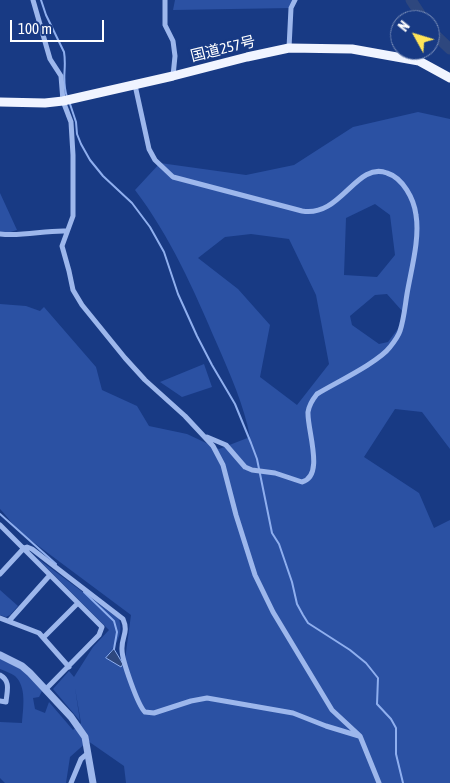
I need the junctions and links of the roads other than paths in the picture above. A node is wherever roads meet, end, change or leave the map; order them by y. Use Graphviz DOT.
graph roads {
  1 [pos="33,0"];
  2 [pos="165,0"];
  3 [pos="294,0"];
  4 [pos="289,48"];
  5 [pos="173,76"];
  6 [pos="450,78"];
  7 [pos="135,85"];
  8 [pos="63,101"];
  9 [pos="0,102"];
  10 [pos="67,231"];
  11 [pos="0,234"];
  12 [pos="205,437"];
  13 [pos="0,525"];
  14 [pos="24,548"];
  15 [pos="0,574"];
  16 [pos="50,575"];
  17 [pos="78,603"];
  18 [pos="0,618"];
  19 [pos="9,621"];
  20 [pos="44,637"];
  21 [pos="0,655"];
  22 [pos="69,667"];
  23 [pos="0,675"];
  24 [pos="45,690"];
  25 [pos="0,701"];
  26 [pos="360,736"];
  27 [pos="87,754"];
  28 [pos="71,783"];
  29 [pos="93,783"];
  30 [pos="378,783"];
  1 -- 8 [label="street"];
  2 -- 5 [label="street"];
  3 -- 4 [label="street"];
  4 -- 5 [label="highway, 国道257号"];
  4 -- 6 [label="highway, 国道257号"];
  5 -- 7 [label="highway, 国道257号"];
  7 -- 8 [label="highway, 国道257号"];
  7 -- 12 [label="street"];
  8 -- 9 [label="highway, 国道257号"];
  8 -- 10 [label="street"];
  10 -- 11 [label="street"];
  10 -- 12 [label="street"];
  12 -- 26 [label="street"];
  13 -- 14 [label="street"];
  14 -- 15 [label="street"];
  14 -- 16 [label="street"];
  14 -- 26 [label="street"];
  16 -- 17 [label="street"];
  16 -- 19 [label="street"];
  17 -- 20 [label="street"];
  17 -- 22 [label="street"];
  18 -- 19 [label="street"];
  19 -- 20 [label="street"];
  20 -- 22 [label="street"];
  21 -- 24 [label="street"];
  22 -- 24 [label="street"];
  23 -- 25 [label="street"];
  24 -- 27 [label="street"];
  26 -- 30 [label="street"];
  27 -- 28 [label="street"];
  27 -- 29 [label="street"];
}
